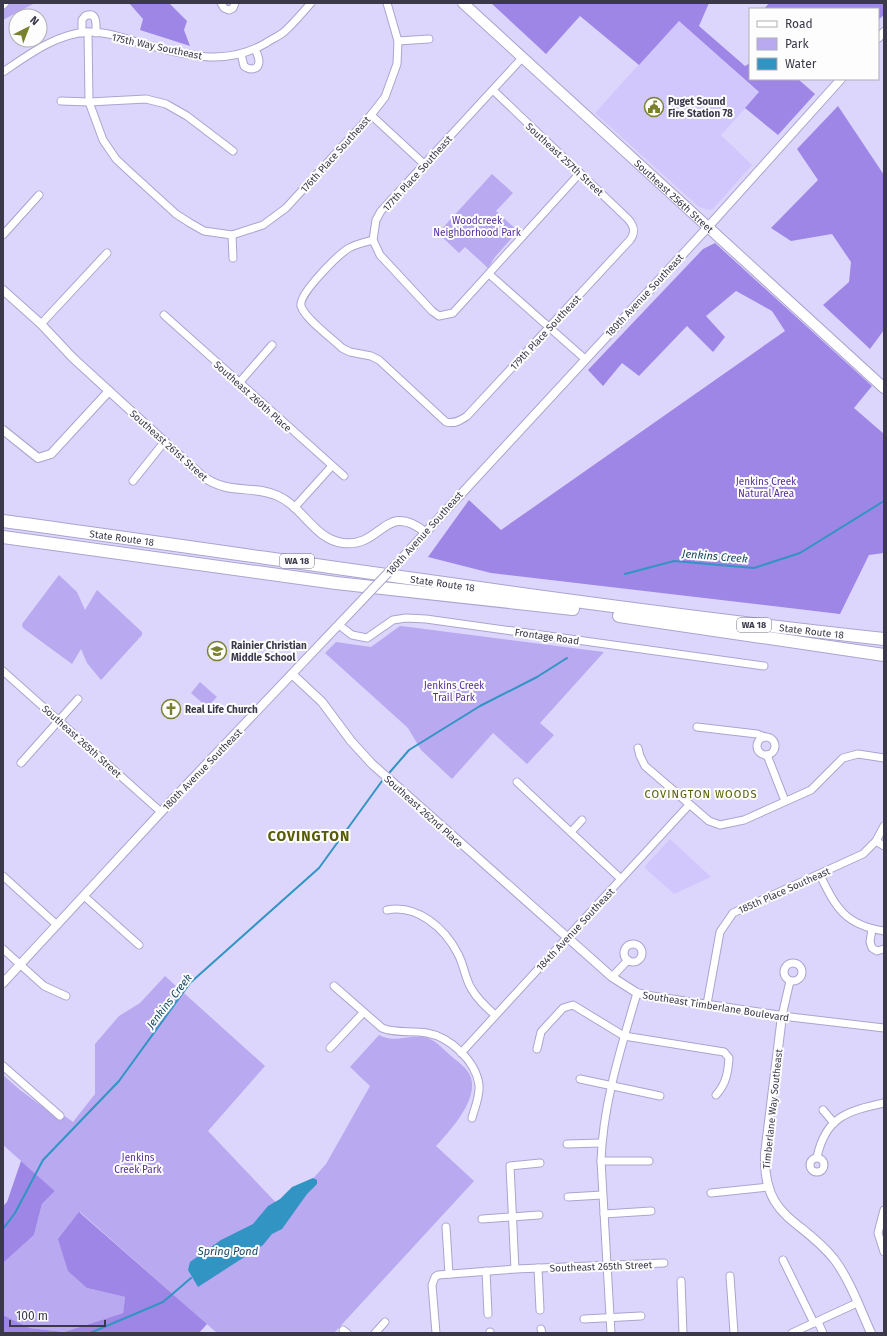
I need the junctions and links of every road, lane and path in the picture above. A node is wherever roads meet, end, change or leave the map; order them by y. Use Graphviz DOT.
graph roads {
  1 [pos="222,3"];
  2 [pos="235,3"];
  3 [pos="311,3"];
  4 [pos="387,3"];
  5 [pos="464,3"];
  6 [pos="89,33"];
  7 [pos="429,39"];
  8 [pos="398,41"];
  9 [pos="255,49"];
  10 [pos="241,54"];
  11 [pos="523,57"];
  12 [pos="3,72"];
  13 [pos="840,80"];
  14 [pos="494,91"];
  15 [pos="61,101"];
  16 [pos="89,102"];
  17 [pos="371,116"];
  18 [pos="233,151"];
  19 [pos="424,164"];
  20 [pos="580,173"];
  21 [pos="39,195"];
  22 [pos="708,226"];
  23 [pos="634,229"];
  24 [pos="3,235"];
  25 [pos="232,236"];
  26 [pos="373,240"];
  27 [pos="107,253"];
  28 [pos="233,258"];
  29 [pos="489,274"];
  30 [pos="3,290"];
  31 [pos="164,315"];
  32 [pos="41,324"];
  33 [pos="549,326"];
  34 [pos="272,345"];
  35 [pos="585,359"];
  36 [pos="239,383"];
  37 [pos="884,388"];
  38 [pos="109,391"];
  39 [pos="3,430"];
  40 [pos="165,441"];
  41 [pos="331,467"];
  42 [pos="344,476"];
  43 [pos="133,481"];
  44 [pos="294,508"];
  45 [pos="3,520"];
  46 [pos="425,532"];
  47 [pos="3,537"];
  48 [pos="590,607"];
  49 [pos="623,612"];
  50 [pos="339,625"];
  51 [pos="740,634"];
  52 [pos="884,640"];
  53 [pos="884,655"];
  54 [pos="884,662"];
  55 [pos="764,666"];
  56 [pos="292,674"];
  57 [pos="5,676"];
  58 [pos="78,699"];
  59 [pos="60,720"];
  60 [pos="697,727"];
  61 [pos="765,737"];
  62 [pos="638,748"];
  63 [pos="767,754"];
  64 [pos="884,758"];
  65 [pos="21,763"];
  66 [pos="517,782"];
  67 [pos="785,801"];
  68 [pos="689,805"];
  69 [pos="161,812"];
  70 [pos="582,820"];
  71 [pos="884,826"];
  72 [pos="571,832"];
  73 [pos="876,841"];
  74 [pos="884,846"];
  75 [pos="820,875"];
  76 [pos="3,876"];
  77 [pos="621,879"];
  78 [pos="84,896"];
  79 [pos="387,910"];
  80 [pos="57,925"];
  81 [pos="872,929"];
  82 [pos="884,931"];
  83 [pos="568,937"];
  84 [pos="139,946"];
  85 [pos="3,949"];
  86 [pos="884,949"];
  87 [pos="628,960"];
  88 [pos="20,965"];
  89 [pos="612,977"];
  90 [pos="790,981"];
  91 [pos="3,983"];
  92 [pos="334,986"];
  93 [pos="637,993"];
  94 [pos="66,996"];
  95 [pos="707,1004"];
  96 [pos="363,1013"];
  97 [pos="495,1015"];
  98 [pos="782,1016"];
  99 [pos="884,1028"];
  100 [pos="624,1036"];
  101 [pos="330,1048"];
  102 [pos="537,1048"];
  103 [pos="461,1053"];
  104 [pos="3,1066"];
  105 [pos="580,1079"];
  106 [pos="611,1086"];
  107 [pos="716,1095"];
  108 [pos="660,1096"];
  109 [pos="884,1103"];
  110 [pos="823,1110"];
  111 [pos="60,1116"];
  112 [pos="472,1118"];
  113 [pos="834,1123"];
  114 [pos="601,1143"];
  115 [pos="567,1144"];
  116 [pos="817,1157"];
  117 [pos="600,1161"];
  118 [pos="649,1161"];
  119 [pos="540,1164"];
  120 [pos="768,1187"];
  121 [pos="711,1192"];
  122 [pos="602,1195"];
  123 [pos="568,1196"];
  124 [pos="884,1210"];
  125 [pos="651,1211"];
  126 [pos="604,1214"];
  127 [pos="539,1215"];
  128 [pos="512,1217"];
  129 [pos="482,1219"];
  130 [pos="446,1227"];
  131 [pos="884,1252"];
  132 [pos="783,1260"];
  133 [pos="664,1263"];
  134 [pos="607,1264"];
  135 [pos="538,1268"];
  136 [pos="515,1269"];
  137 [pos="486,1271"];
  138 [pos="449,1274"];
  139 [pos="730,1276"];
  140 [pos="681,1281"];
  141 [pos="857,1303"];
  142 [pos="540,1310"];
  143 [pos="488,1314"];
  144 [pos="641,1316"];
  145 [pos="610,1318"];
  146 [pos="584,1319"];
  147 [pos="385,1322"];
  148 [pos="816,1322"];
  149 [pos="375,1333"];
  150 [pos="436,1333"];
  151 [pos="611,1333"];
  152 [pos="684,1333"];
  153 [pos="734,1333"];
  154 [pos="792,1333"];
  155 [pos="823,1333"];
  156 [pos="871,1333"];
  1 -- 2 [label="street"];
  3 -- 9 [label="street, 175th Way Southeast"];
  4 -- 8 [label="street"];
  5 -- 11 [label="main road, Southeast 256th Street"];
  6 -- 10 [label="street, 175th Way Southeast"];
  6 -- 12 [label="street, 175th Way Southeast"];
  6 -- 16 [label="street"];
  7 -- 8 [label="street"];
  8 -- 17 [label="street, 176th Place Southeast"];
  9 -- 10 [label="street, 175th Way Southeast"];
  9 -- 10 [label="street"];
  11 -- 14 [label="street, 177th Place Southeast"];
  11 -- 22 [label="main road, Southeast 256th Street"];
  13 -- 22 [label="street, 180th Avenue Southeast"];
  14 -- 19 [label="street, 177th Place Southeast"];
  14 -- 20 [label="street, Southeast 257th Street"];
  15 -- 16 [label="street"];
  16 -- 18 [label="street"];
  16 -- 25 [label="street"];
  17 -- 19 [label="street"];
  17 -- 25 [label="street, 176th Place Southeast"];
  19 -- 26 [label="street, 177th Place Southeast"];
  20 -- 23 [label="street, Southeast 257th Street"];
  20 -- 29 [label="street"];
  21 -- 24 [label="street"];
  22 -- 35 [label="street, 180th Avenue Southeast"];
  22 -- 37 [label="main road, Southeast 256th Street"];
  23 -- 33 [label="street, 179th Place Southeast"];
  25 -- 28 [label="street"];
  26 -- 29 [label="street"];
  26 -- 33 [label="street, 179th Place Southeast"];
  27 -- 32 [label="street"];
  29 -- 33 [label="street"];
  30 -- 32 [label="street, Southeast 261st Street"];
  31 -- 36 [label="street, Southeast 260th Place"];
  32 -- 38 [label="street, Southeast 261st Street"];
  33 -- 35 [label="street"];
  34 -- 36 [label="street"];
  35 -- 46 [label="street, 180th Avenue Southeast"];
  36 -- 41 [label="street, Southeast 260th Place"];
  38 -- 39 [label="street"];
  38 -- 40 [label="street, Southeast 261st Street"];
  40 -- 43 [label="street"];
  40 -- 44 [label="street, Southeast 261st Street"];
  41 -- 42 [label="street, Southeast 260th Place"];
  41 -- 44 [label="street"];
  44 -- 46 [label="street, Southeast 261st Street"];
  45 -- 48 [label="highway, State Route 18 / WA 18"];
  46 -- 50 [label="street, 180th Avenue Southeast, bridge"];
  47 -- 48 [label="highway, State Route 18 / WA 18"];
  48 -- 49 [label="highway, State Route 18 / WA 18"];
  49 -- 51 [label="highway, State Route 18 / WA 18"];
  49 -- 52 [label="highway, State Route 18 / WA 18"];
  50 -- 55 [label="street, Frontage Road"];
  50 -- 56 [label="street, 180th Avenue Southeast"];
  51 -- 53 [label="highway, State Route 18 / WA 18"];
  51 -- 54 [label="highway"];
  56 -- 69 [label="street, 180th Avenue Southeast"];
  56 -- 83 [label="street, Southeast 262nd Place"];
  57 -- 59 [label="street, Southeast 265th Street"];
  58 -- 59 [label="street"];
  59 -- 65 [label="street"];
  59 -- 69 [label="street, Southeast 265th Street"];
  60 -- 61 [label="street"];
  61 -- 63 [label="street"];
  61 -- 63 [label="street"];
  62 -- 68 [label="street"];
  63 -- 67 [label="street"];
  64 -- 67 [label="street"];
  66 -- 72 [label="street"];
  67 -- 68 [label="street"];
  68 -- 77 [label="street, 184th Avenue Southeast"];
  69 -- 78 [label="street, 180th Avenue Southeast"];
  70 -- 72 [label="street"];
  71 -- 73 [label="street, 185th Place Southeast"];
  72 -- 77 [label="street"];
  73 -- 74 [label="street"];
  73 -- 75 [label="street, 185th Place Southeast"];
  75 -- 81 [label="street"];
  75 -- 95 [label="street, 185th Place Southeast"];
  76 -- 80 [label="street"];
  77 -- 83 [label="street, 184th Avenue Southeast"];
  78 -- 80 [label="street, 180th Avenue Southeast"];
  78 -- 84 [label="street"];
  79 -- 97 [label="street"];
  80 -- 88 [label="street, 180th Avenue Southeast"];
  81 -- 82 [label="street"];
  81 -- 86 [label="street"];
  83 -- 89 [label="street, Southeast Timberlane Boulevard"];
  83 -- 97 [label="street, 184th Avenue Southeast"];
  85 -- 88 [label="street"];
  87 -- 89 [label="street"];
  88 -- 91 [label="street, 180th Avenue Southeast"];
  88 -- 94 [label="street"];
  89 -- 93 [label="street, Southeast Timberlane Boulevard"];
  90 -- 98 [label="street"];
  92 -- 96 [label="street"];
  93 -- 95 [label="street, Southeast Timberlane Boulevard"];
  93 -- 100 [label="street"];
  95 -- 98 [label="street, Southeast Timberlane Boulevard"];
  96 -- 101 [label="street"];
  96 -- 103 [label="street"];
  97 -- 103 [label="street, 184th Avenue Southeast"];
  98 -- 99 [label="street, Southeast Timberlane Boulevard"];
  98 -- 120 [label="street, Timberlane Way Southeast"];
  100 -- 102 [label="street"];
  100 -- 106 [label="street"];
  100 -- 107 [label="street"];
  103 -- 112 [label="street"];
  104 -- 111 [label="street"];
  105 -- 106 [label="street"];
  106 -- 108 [label="street"];
  106 -- 114 [label="street"];
  109 -- 113 [label="street"];
  110 -- 113 [label="street"];
  113 -- 116 [label="street"];
  114 -- 115 [label="street"];
  114 -- 117 [label="street"];
  117 -- 118 [label="street"];
  117 -- 122 [label="street"];
  119 -- 128 [label="street"];
  120 -- 121 [label="street"];
  120 -- 141 [label="street, Timberlane Way Southeast"];
  122 -- 123 [label="street"];
  122 -- 126 [label="street"];
  124 -- 131 [label="street"];
  125 -- 126 [label="street"];
  126 -- 134 [label="street"];
  127 -- 128 [label="street"];
  128 -- 129 [label="street"];
  128 -- 136 [label="street"];
  130 -- 138 [label="street"];
  132 -- 148 [label="street"];
  133 -- 134 [label="street, Southeast 265th Street"];
  134 -- 135 [label="street, Southeast 265th Street"];
  134 -- 145 [label="street"];
  135 -- 136 [label="street, Southeast 265th Street"];
  135 -- 142 [label="street, Southeast 265th Street"];
  136 -- 137 [label="street, Southeast 265th Street"];
  137 -- 138 [label="street, Southeast 265th Street"];
  137 -- 143 [label="street"];
  138 -- 150 [label="street, Southeast 265th Street"];
  139 -- 153 [label="street"];
  140 -- 152 [label="street"];
  141 -- 148 [label="street"];
  141 -- 156 [label="street, Timberlane Way Southeast"];
  144 -- 145 [label="street"];
  145 -- 146 [label="street"];
  145 -- 151 [label="street"];
  147 -- 149 [label="street"];
  148 -- 154 [label="street"];
  148 -- 155 [label="street"];
}
